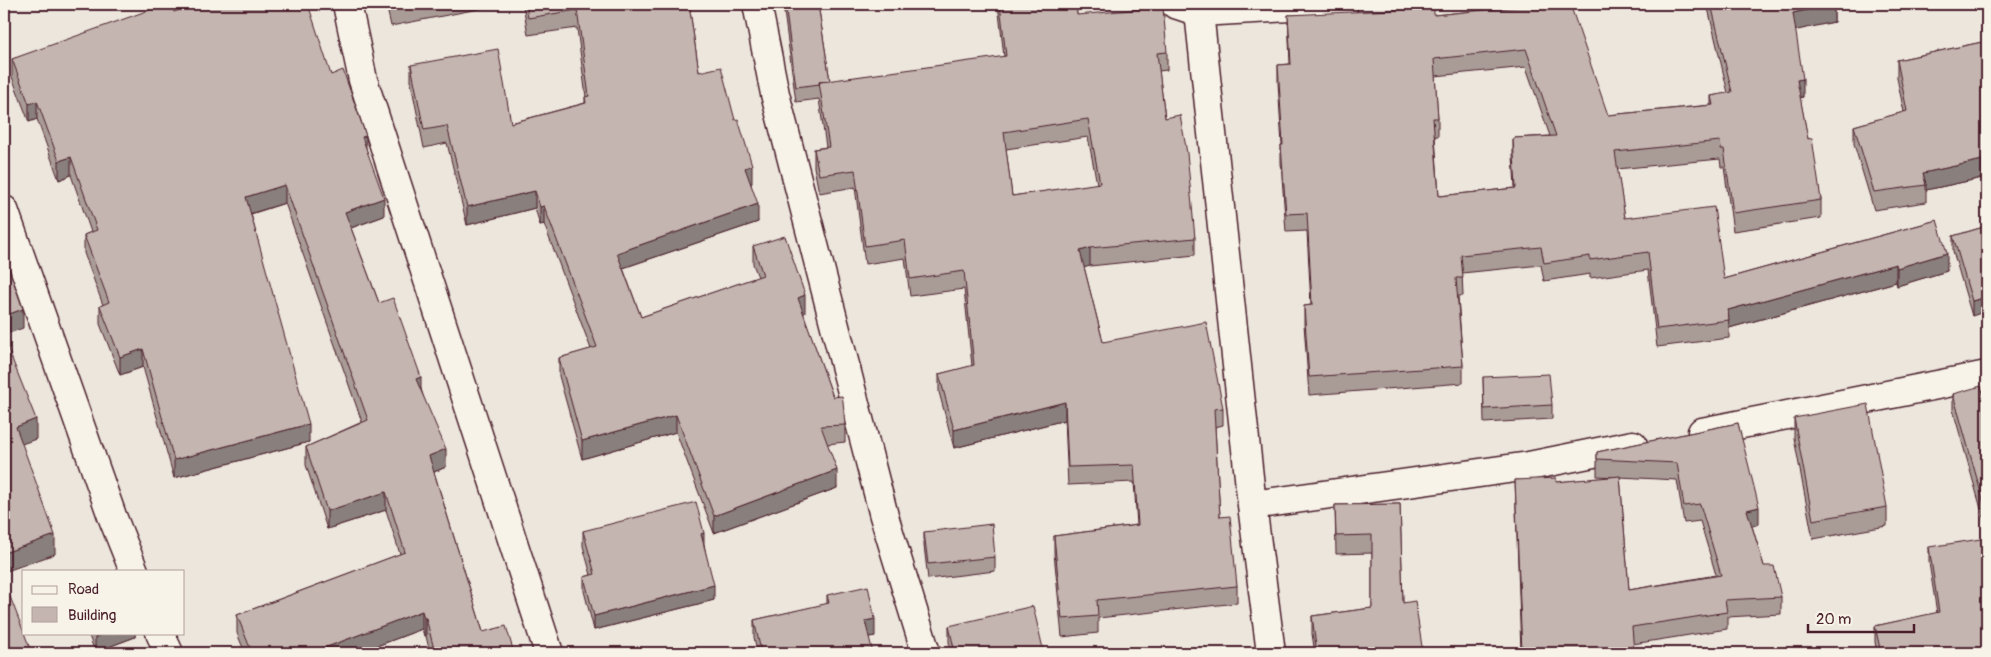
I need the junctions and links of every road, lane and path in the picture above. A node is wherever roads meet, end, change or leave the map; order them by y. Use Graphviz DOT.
graph roads {
  1 [pos="347,4"];
  2 [pos="757,4"];
  3 [pos="1344,4"];
  4 [pos="1187,8"];
  5 [pos="4,210"];
  6 [pos="1987,375"];
  7 [pos="1252,505"];
  8 [pos="134,570"];
  9 [pos="160,634"];
  10 [pos="169,653"];
  11 [pos="549,653"];
  12 [pos="926,653"];
  13 [pos="1271,653"];
  1 -- 11 [label="street"];
  2 -- 12 [label="street"];
  3 -- 4 [label="street"];
  4 -- 7 [label="street"];
  5 -- 8 [label="street"];
  6 -- 7 [label="street"];
  7 -- 13 [label="street"];
  9 -- 10 [label="street"];
}
